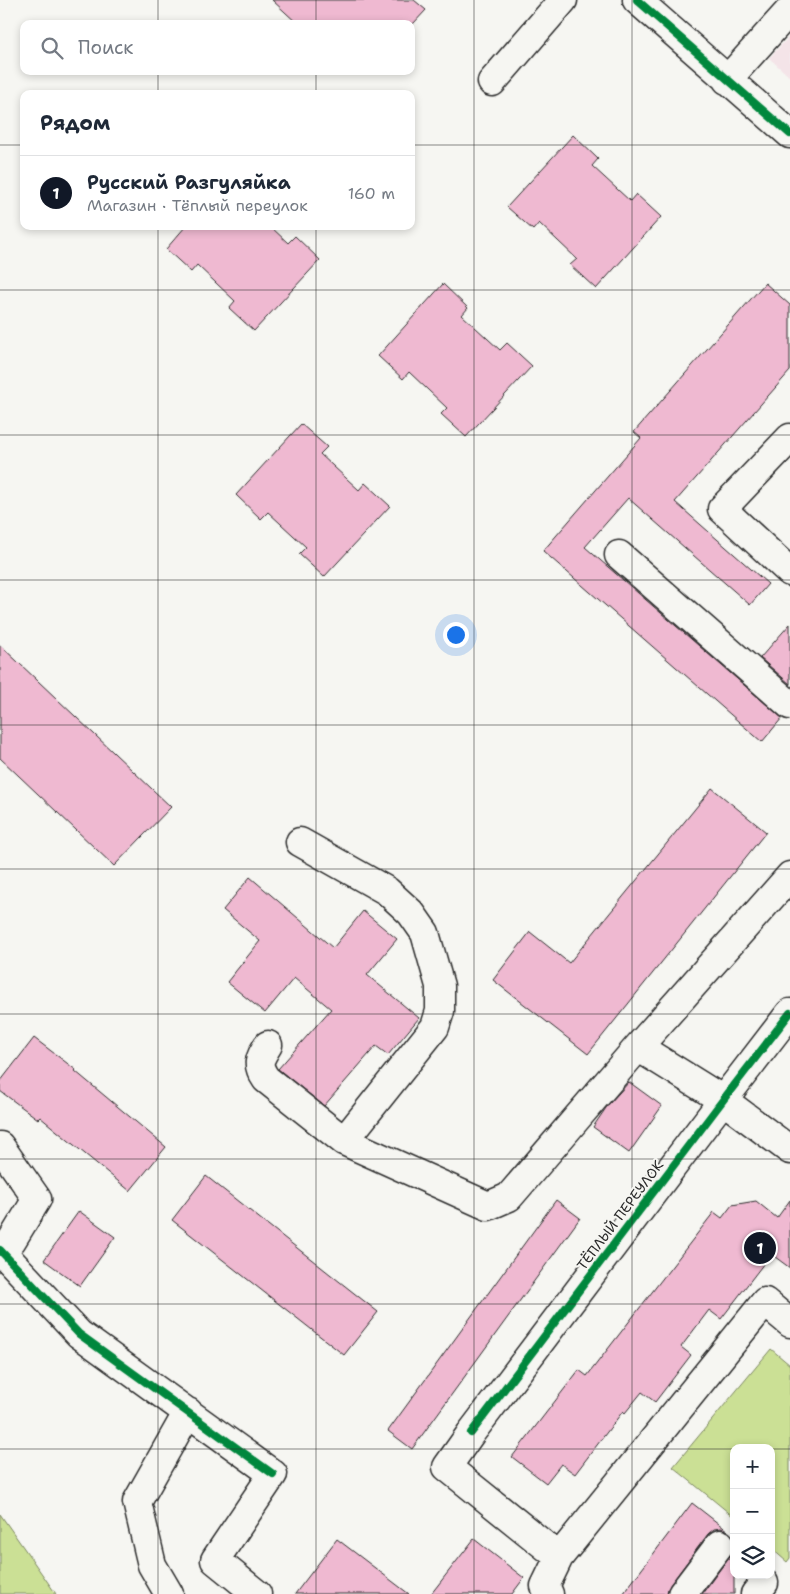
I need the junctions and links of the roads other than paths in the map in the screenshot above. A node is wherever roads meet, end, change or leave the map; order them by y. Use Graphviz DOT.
graph roads {
  1 [pos="563,0"];
  2 [pos="637,0"];
  3 [pos="790,10"];
  4 [pos="727,80"];
  5 [pos="492,82"];
  6 [pos="790,134"];
  7 [pos="790,438"];
  8 [pos="619,555"];
  9 [pos="790,572"];
  10 [pos="790,705"];
  11 [pos="300,842"];
  12 [pos="790,876"];
  13 [pos="790,1013"];
  14 [pos="268,1046"];
  15 [pos="638,1047"];
  16 [pos="722,1100"];
  17 [pos="344,1141"];
  18 [pos="0,1146"];
  19 [pos="790,1150"];
  20 [pos="1,1251"];
  21 [pos="790,1323"];
  22 [pos="188,1412"];
  23 [pos="720,1544"];
  24 [pos="559,1557"];
  25 [pos="169,1594"];
  26 [pos="257,1594"];
  27 [pos="548,1594"];
  28 [pos="682,1594"];
  1 -- 5 [label="street"];
  2 -- 4 [label="street"];
  3 -- 4 [label="street"];
  4 -- 6 [label="street"];
  7 -- 9 [label="street"];
  8 -- 10 [label="street"];
  11 -- 17 [label="street"];
  12 -- 15 [label="street"];
  13 -- 16 [label="street, ТЁПЛЫЙ ПЕРЕУЛОК"];
  14 -- 17 [label="street"];
  15 -- 16 [label="street"];
  15 -- 17 [label="street"];
  16 -- 19 [label="street"];
  16 -- 24 [label="street, ТЁПЛЫЙ ПЕРЕУЛОК"];
  18 -- 20 [label="street"];
  20 -- 22 [label="street"];
  21 -- 24 [label="street"];
  22 -- 25 [label="street"];
  22 -- 26 [label="street"];
  23 -- 28 [label="street"];
  24 -- 27 [label="street"];
}
